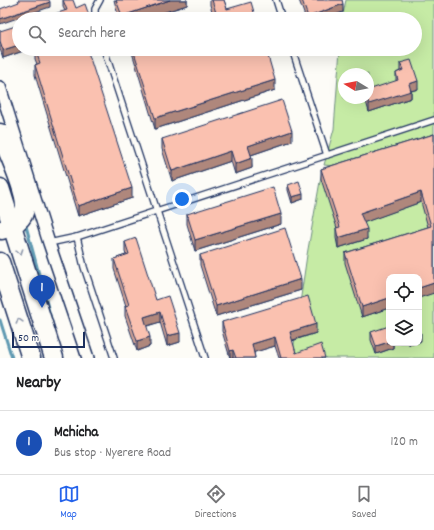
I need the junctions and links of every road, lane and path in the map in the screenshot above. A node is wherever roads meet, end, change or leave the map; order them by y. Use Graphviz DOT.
graph roads {
  1 [pos="100,0"];
  2 [pos="276,0"];
  3 [pos="95,12"];
  4 [pos="280,12"];
  5 [pos="106,56"];
  6 [pos="294,56"];
  7 [pos="0,87"];
  8 [pos="434,120"];
  9 [pos="0,133"];
  10 [pos="327,155"];
  11 [pos="0,188"];
  12 [pos="157,210"];
  13 [pos="6,229"];
  14 [pos="77,237"];
  15 [pos="49,243"];
  16 [pos="0,262"];
  17 [pos="31,358"];
  18 [pos="54,358"];
  19 [pos="88,358"];
  20 [pos="114,358"];
  21 [pos="205,358"];
  1 -- 3 [label="lane"];
  2 -- 4 [label="lane"];
  5 -- 12 [label="lane"];
  6 -- 10 [label="lane"];
  7 -- 15 [label="street"];
  8 -- 10 [label="lane"];
  9 -- 13 [label="highway"];
  10 -- 12 [label="lane"];
  11 -- 13 [label="highway"];
  12 -- 14 [label="lane"];
  12 -- 21 [label="lane"];
  13 -- 18 [label="highway, one-way"];
  14 -- 15 [label="lane"];
  14 -- 20 [label="lane"];
  15 -- 19 [label="street"];
  17 -- 16 [label="highway, one-way"];
}
